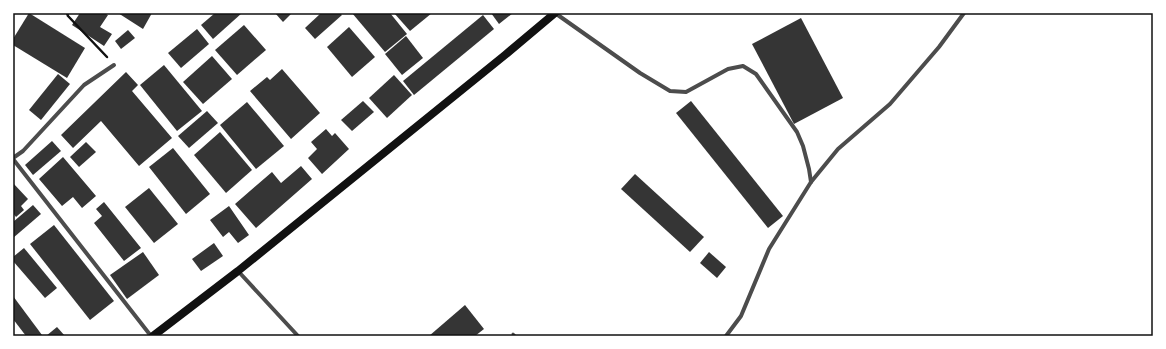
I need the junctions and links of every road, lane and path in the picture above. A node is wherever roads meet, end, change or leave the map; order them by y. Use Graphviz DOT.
graph roads {
  1 [pos="67,13"];
  2 [pos="554,13"];
  3 [pos="964,13"];
  4 [pos="114,65"];
  5 [pos="13,158"];
  6 [pos="811,182"];
  7 [pos="238,271"];
  8 [pos="152,336"];
  9 [pos="298,336"];
  10 [pos="726,336"];
  1 -- 4 [label="path"];
  2 -- 6 [label="street"];
  2 -- 7 [label="main road"];
  3 -- 6 [label="street"];
  4 -- 5 [label="street"];
  5 -- 8 [label="street"];
  6 -- 10 [label="street"];
  7 -- 8 [label="main road"];
  7 -- 9 [label="street"];
}
